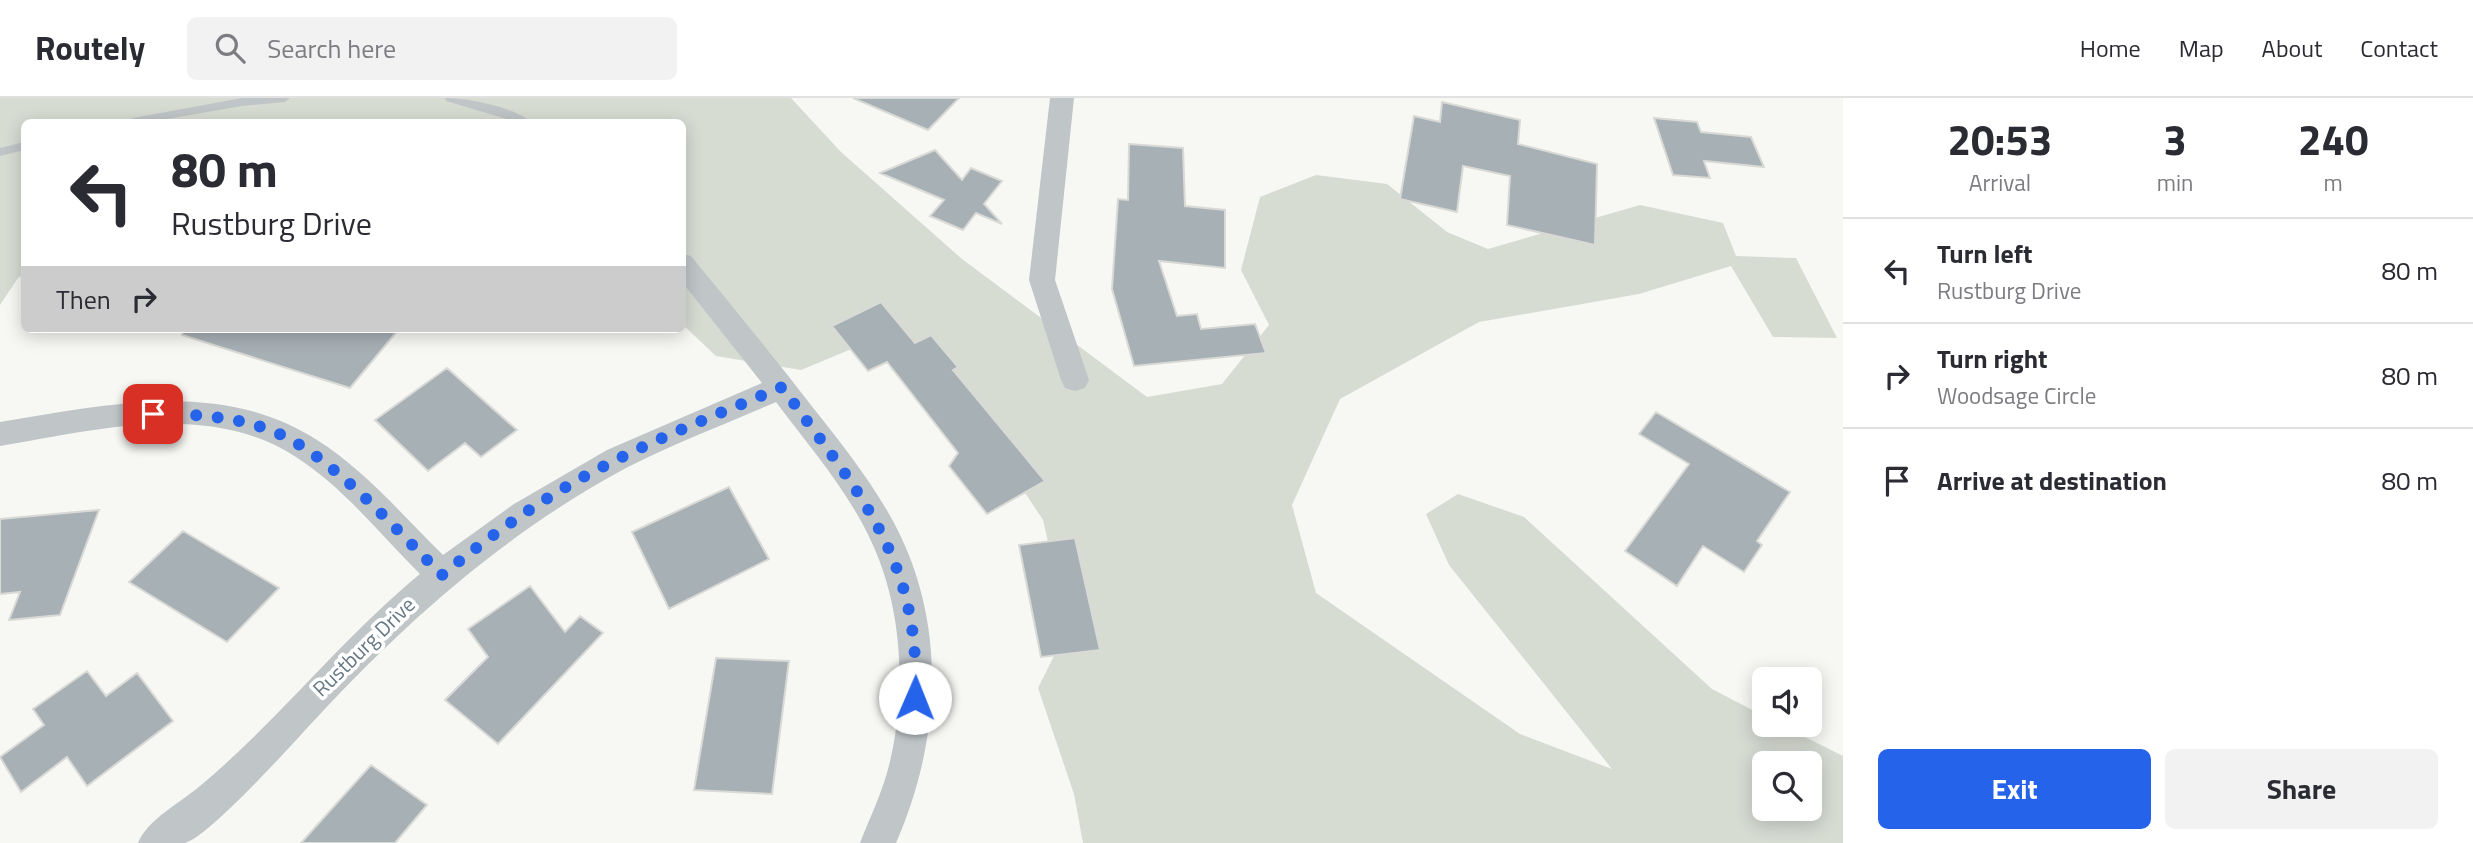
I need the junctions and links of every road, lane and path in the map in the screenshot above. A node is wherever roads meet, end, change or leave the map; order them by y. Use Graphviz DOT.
graph roads {
  1 [pos="285,98"];
  2 [pos="450,98"];
  3 [pos="1062,98"];
  4 [pos="149,119"];
  5 [pos="519,119"];
  6 [pos="21,147"];
  7 [pos="0,152"];
  8 [pos="686,268"];
  9 [pos="1075,380"];
  10 [pos="782,387"];
  11 [pos="0,434"];
  12 [pos="442,575"];
  13 [pos="156,843"];
  14 [pos="878,843"];
  1 -- 4 [label="lane"];
  2 -- 5 [label="lane"];
  3 -- 9 [label="street"];
  6 -- 7 [label="lane"];
  8 -- 10 [label="street"];
  10 -- 12 [label="street, Rustburg Drive"];
  10 -- 14 [label="street"];
  11 -- 12 [label="street"];
  12 -- 13 [label="street, Rustburg Drive"];
}
